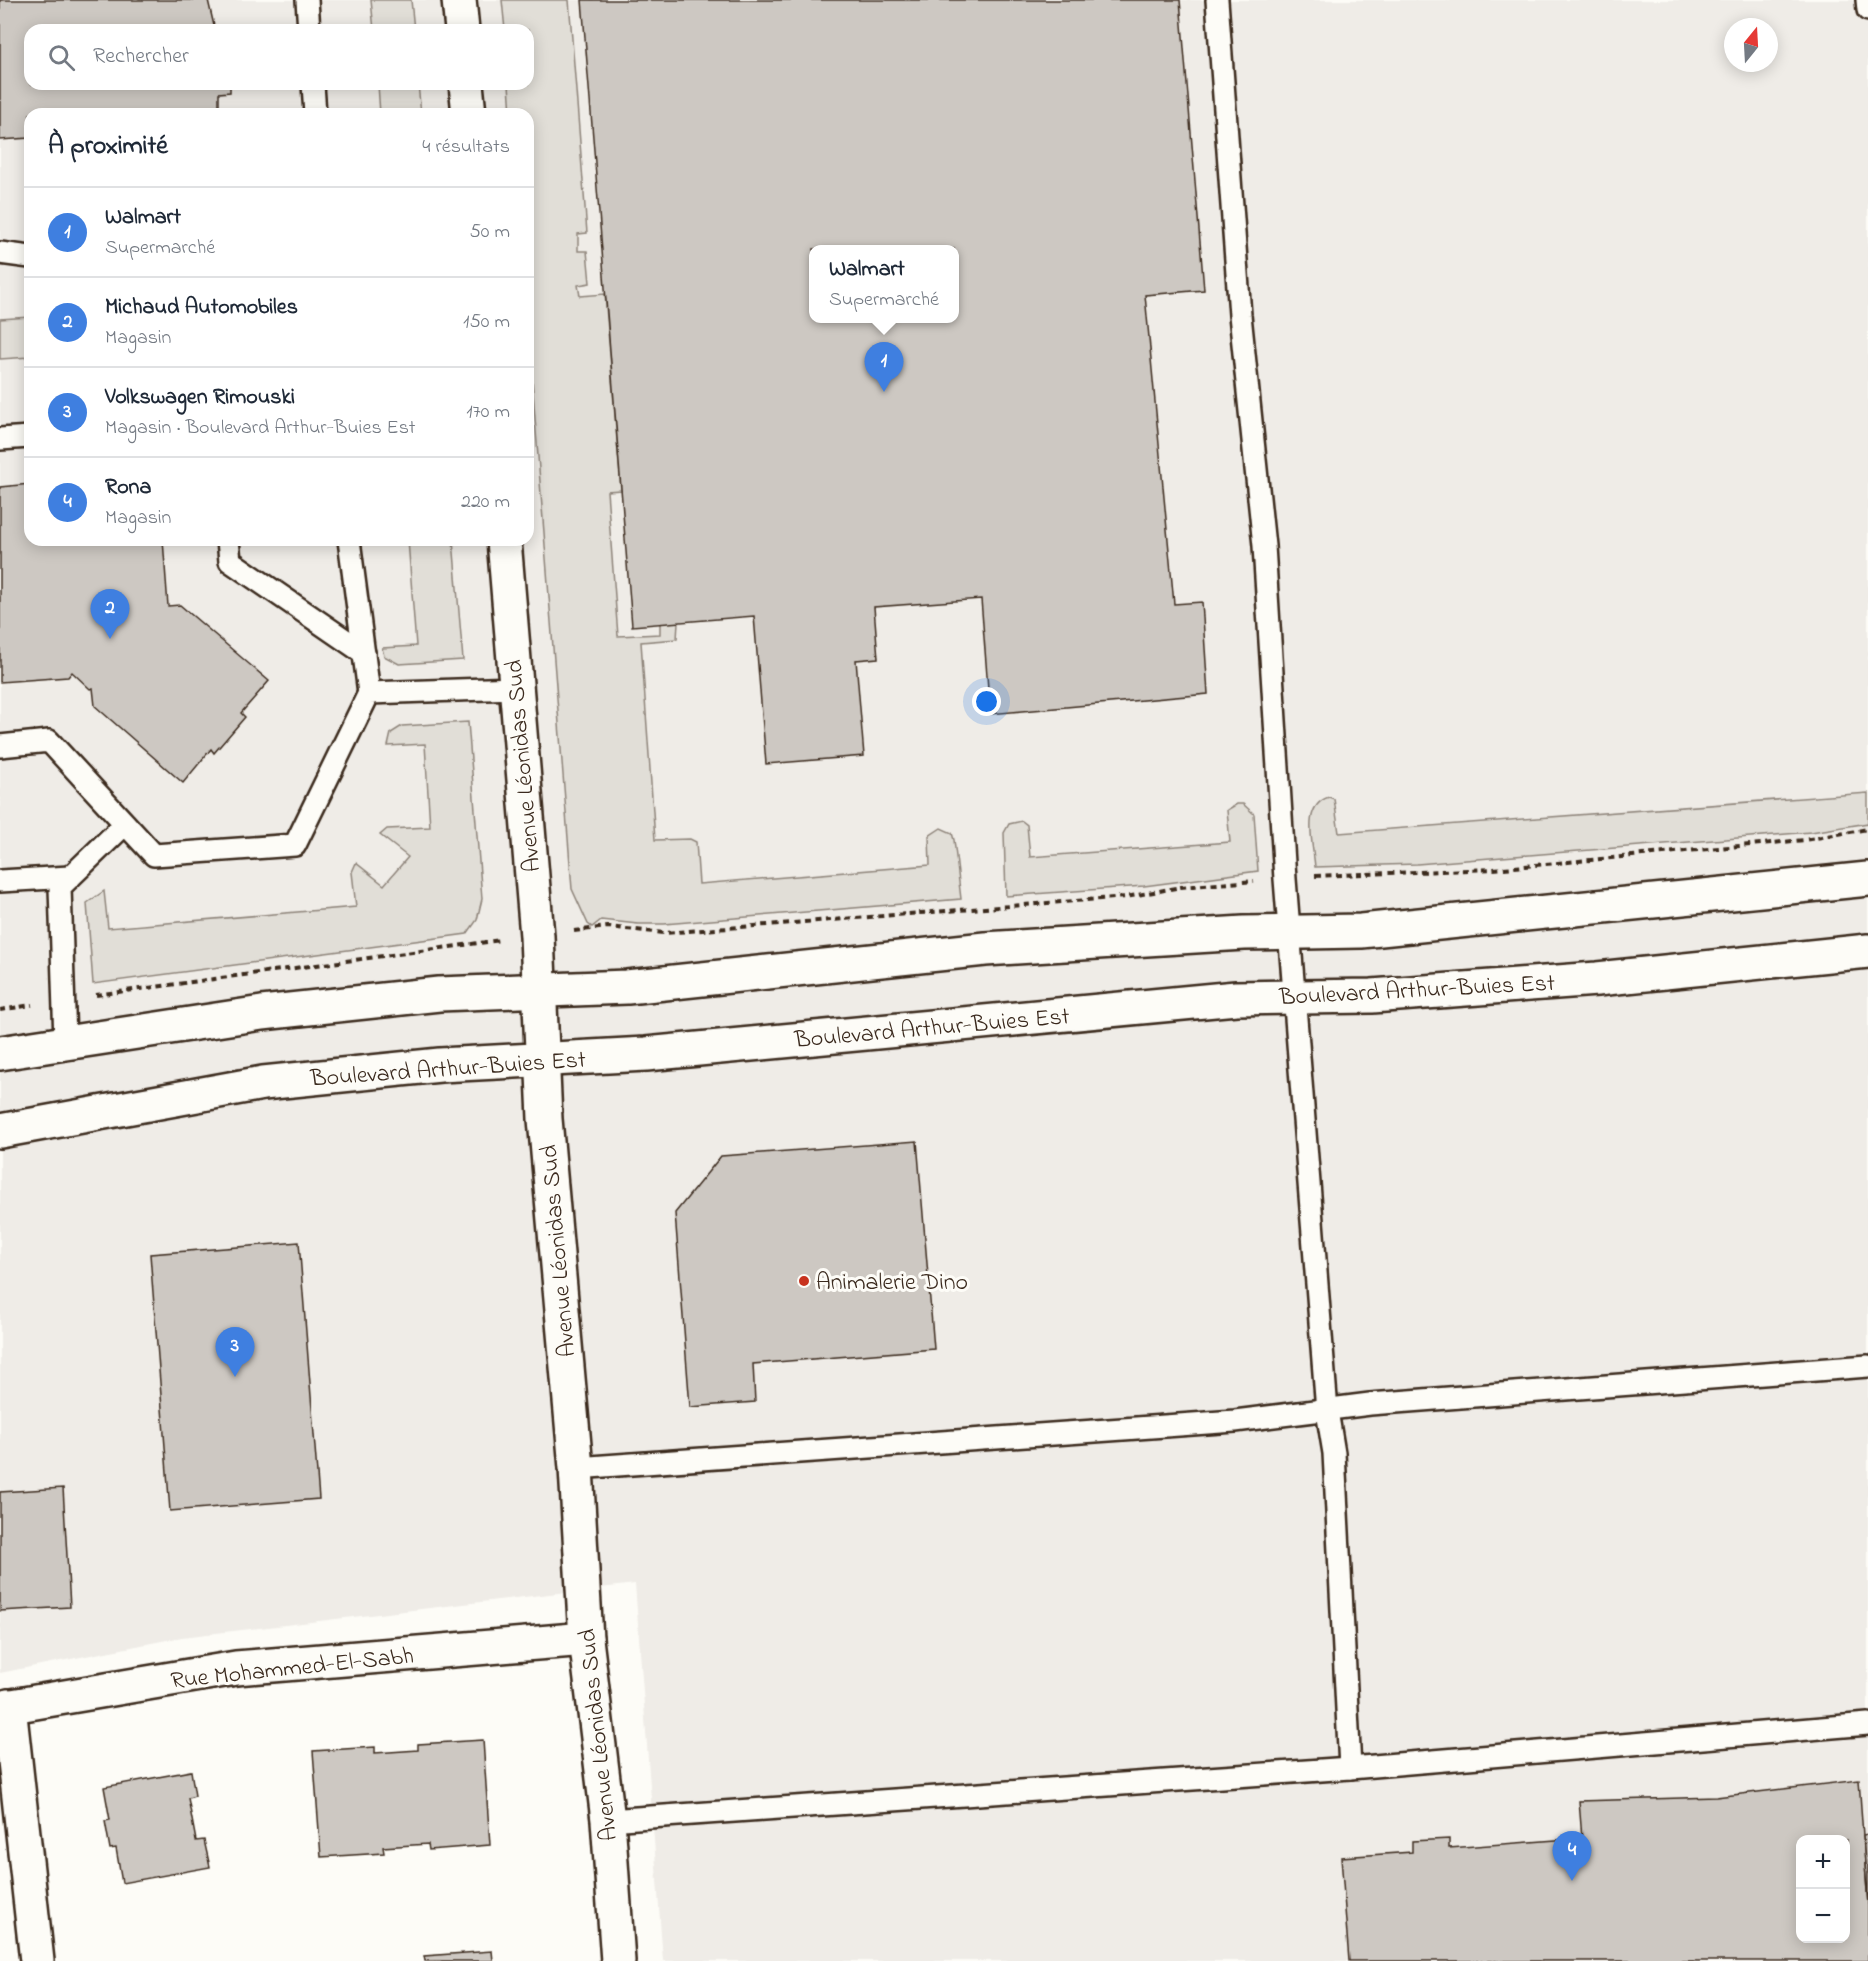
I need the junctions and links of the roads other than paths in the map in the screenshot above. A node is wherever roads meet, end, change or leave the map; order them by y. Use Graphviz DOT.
graph roads {
  1 [pos="307,0"];
  2 [pos="459,0"];
  3 [pos="1217,0"];
  4 [pos="1867,0"];
  5 [pos="1868,10"];
  6 [pos="309,24"];
  7 [pos="461,24"];
  8 [pos="313,90"];
  9 [pos="467,90"];
  10 [pos="315,108"];
  11 [pos="468,108"];
  12 [pos="0,254"];
  13 [pos="24,256"];
  14 [pos="24,437"];
  15 [pos="0,439"];
  16 [pos="229,546"];
  17 [pos="350,546"];
  18 [pos="504,546"];
  19 [pos="364,653"];
  20 [pos="516,688"];
  21 [pos="369,693"];
  22 [pos="0,746"];
  23 [pos="125,824"];
  24 [pos="70,877"];
  25 [pos="1868,879"];
  26 [pos="0,880"];
  27 [pos="1290,931"];
  28 [pos="1868,951"];
  29 [pos="539,990"];
  30 [pos="1296,997"];
  31 [pos="65,1042"];
  32 [pos="0,1053"];
  33 [pos="542,1060"];
  34 [pos="0,1131"];
  35 [pos="1868,1366"];
  36 [pos="1327,1411"];
  37 [pos="576,1468"];
  38 [pos="586,1639"];
  39 [pos="5,1707"];
  40 [pos="1868,1724"];
  41 [pos="1350,1768"];
  42 [pos="608,1820"];
  43 [pos="37,1961"];
  44 [pos="618,1961"];
  1 -- 6 [label="lane"];
  2 -- 7 [label="street"];
  3 -- 27 [label="lane"];
  4 -- 5 [label="lane"];
  8 -- 10 [label="lane"];
  9 -- 11 [label="street"];
  12 -- 13 [label="lane"];
  14 -- 15 [label="lane"];
  16 -- 19 [label="lane"];
  17 -- 19 [label="lane"];
  18 -- 20 [label="street, Avenue Léonidas Sud"];
  19 -- 21 [label="lane"];
  20 -- 21 [label="lane"];
  20 -- 29 [label="street, Avenue Léonidas Sud"];
  21 -- 23 [label="lane"];
  22 -- 23 [label="lane"];
  23 -- 24 [label="lane"];
  24 -- 26 [label="lane"];
  24 -- 31 [label="lane"];
  25 -- 27 [label="street"];
  27 -- 29 [label="street"];
  27 -- 30 [label="lane"];
  28 -- 30 [label="street, Boulevard Arthur-Buies Est"];
  29 -- 31 [label="street"];
  29 -- 33 [label="street, Avenue Léonidas Sud"];
  30 -- 33 [label="street, Boulevard Arthur-Buies Est"];
  30 -- 36 [label="lane"];
  31 -- 32 [label="street"];
  33 -- 34 [label="street, Boulevard Arthur-Buies Est"];
  33 -- 37 [label="street, Avenue Léonidas Sud"];
  35 -- 36 [label="lane"];
  36 -- 37 [label="lane"];
  36 -- 41 [label="lane"];
  37 -- 38 [label="street, Avenue Léonidas Sud"];
  38 -- 39 [label="street, Rue Mohammed-El-Sabh"];
  38 -- 42 [label="street, Avenue Léonidas Sud"];
  39 -- 43 [label="street"];
  40 -- 41 [label="lane"];
  41 -- 42 [label="lane"];
  42 -- 44 [label="street, Avenue Léonidas Sud"];
}
